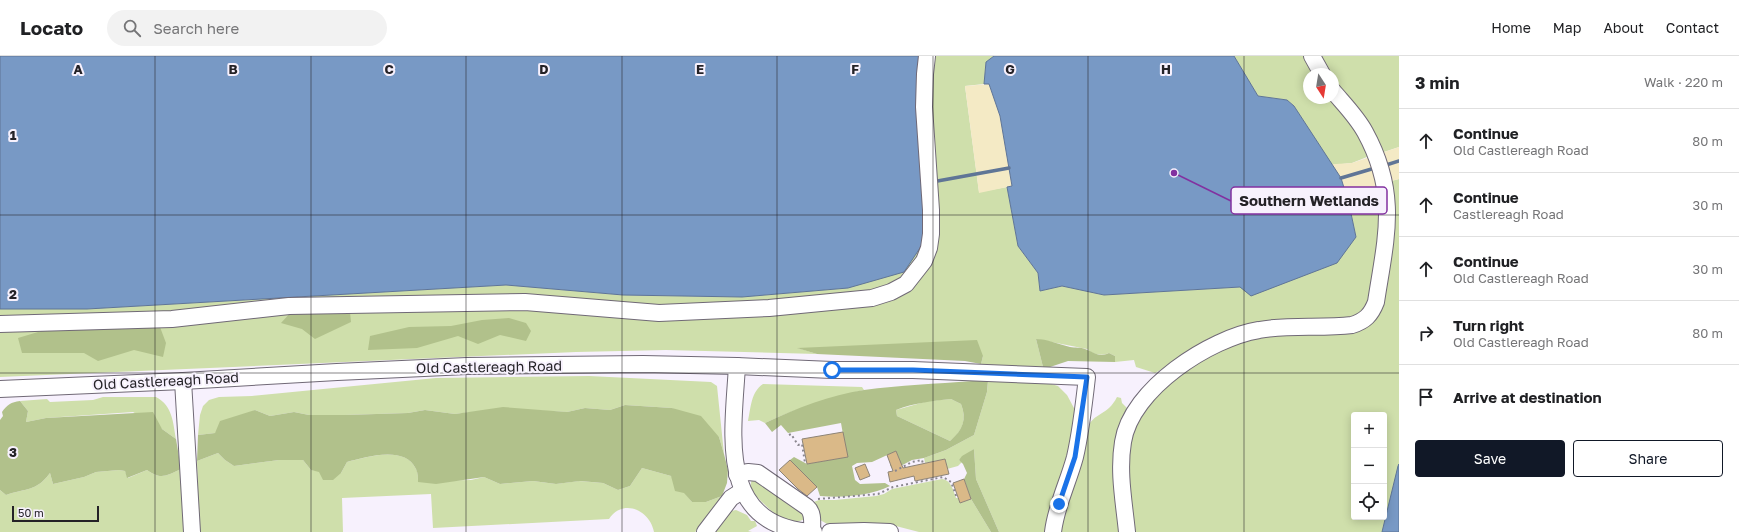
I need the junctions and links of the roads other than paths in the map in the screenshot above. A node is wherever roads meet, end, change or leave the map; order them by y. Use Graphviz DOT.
graph roads {
  1 [pos="927,56"];
  2 [pos="1312,56"];
  3 [pos="1319,68"];
  4 [pos="1339,99"];
  5 [pos="0,324"];
  6 [pos="737,366"];
  7 [pos="183,381"];
  8 [pos="0,389"];
  9 [pos="737,476"];
  10 [pos="742,491"];
  11 [pos="192,532"];
  12 [pos="705,532"];
  13 [pos="813,532"];
  14 [pos="830,532"];
  15 [pos="890,532"];
  16 [pos="1053,532"];
  17 [pos="1127,532"];
  1 -- 5 [label="street"];
  2 -- 3 [label="street"];
  4 -- 17 [label="street"];
  6 -- 7 [label="street, Old Castlereagh Road"];
  6 -- 9 [label="street"];
  6 -- 16 [label="street, Old Castlereagh Road"];
  7 -- 8 [label="street, Old Castlereagh Road"];
  7 -- 11 [label="street"];
  9 -- 10 [label="street"];
  9 -- 13 [label="street"];
  10 -- 12 [label="street"];
  10 -- 13 [label="street"];
  14 -- 15 [label="street"];
}
